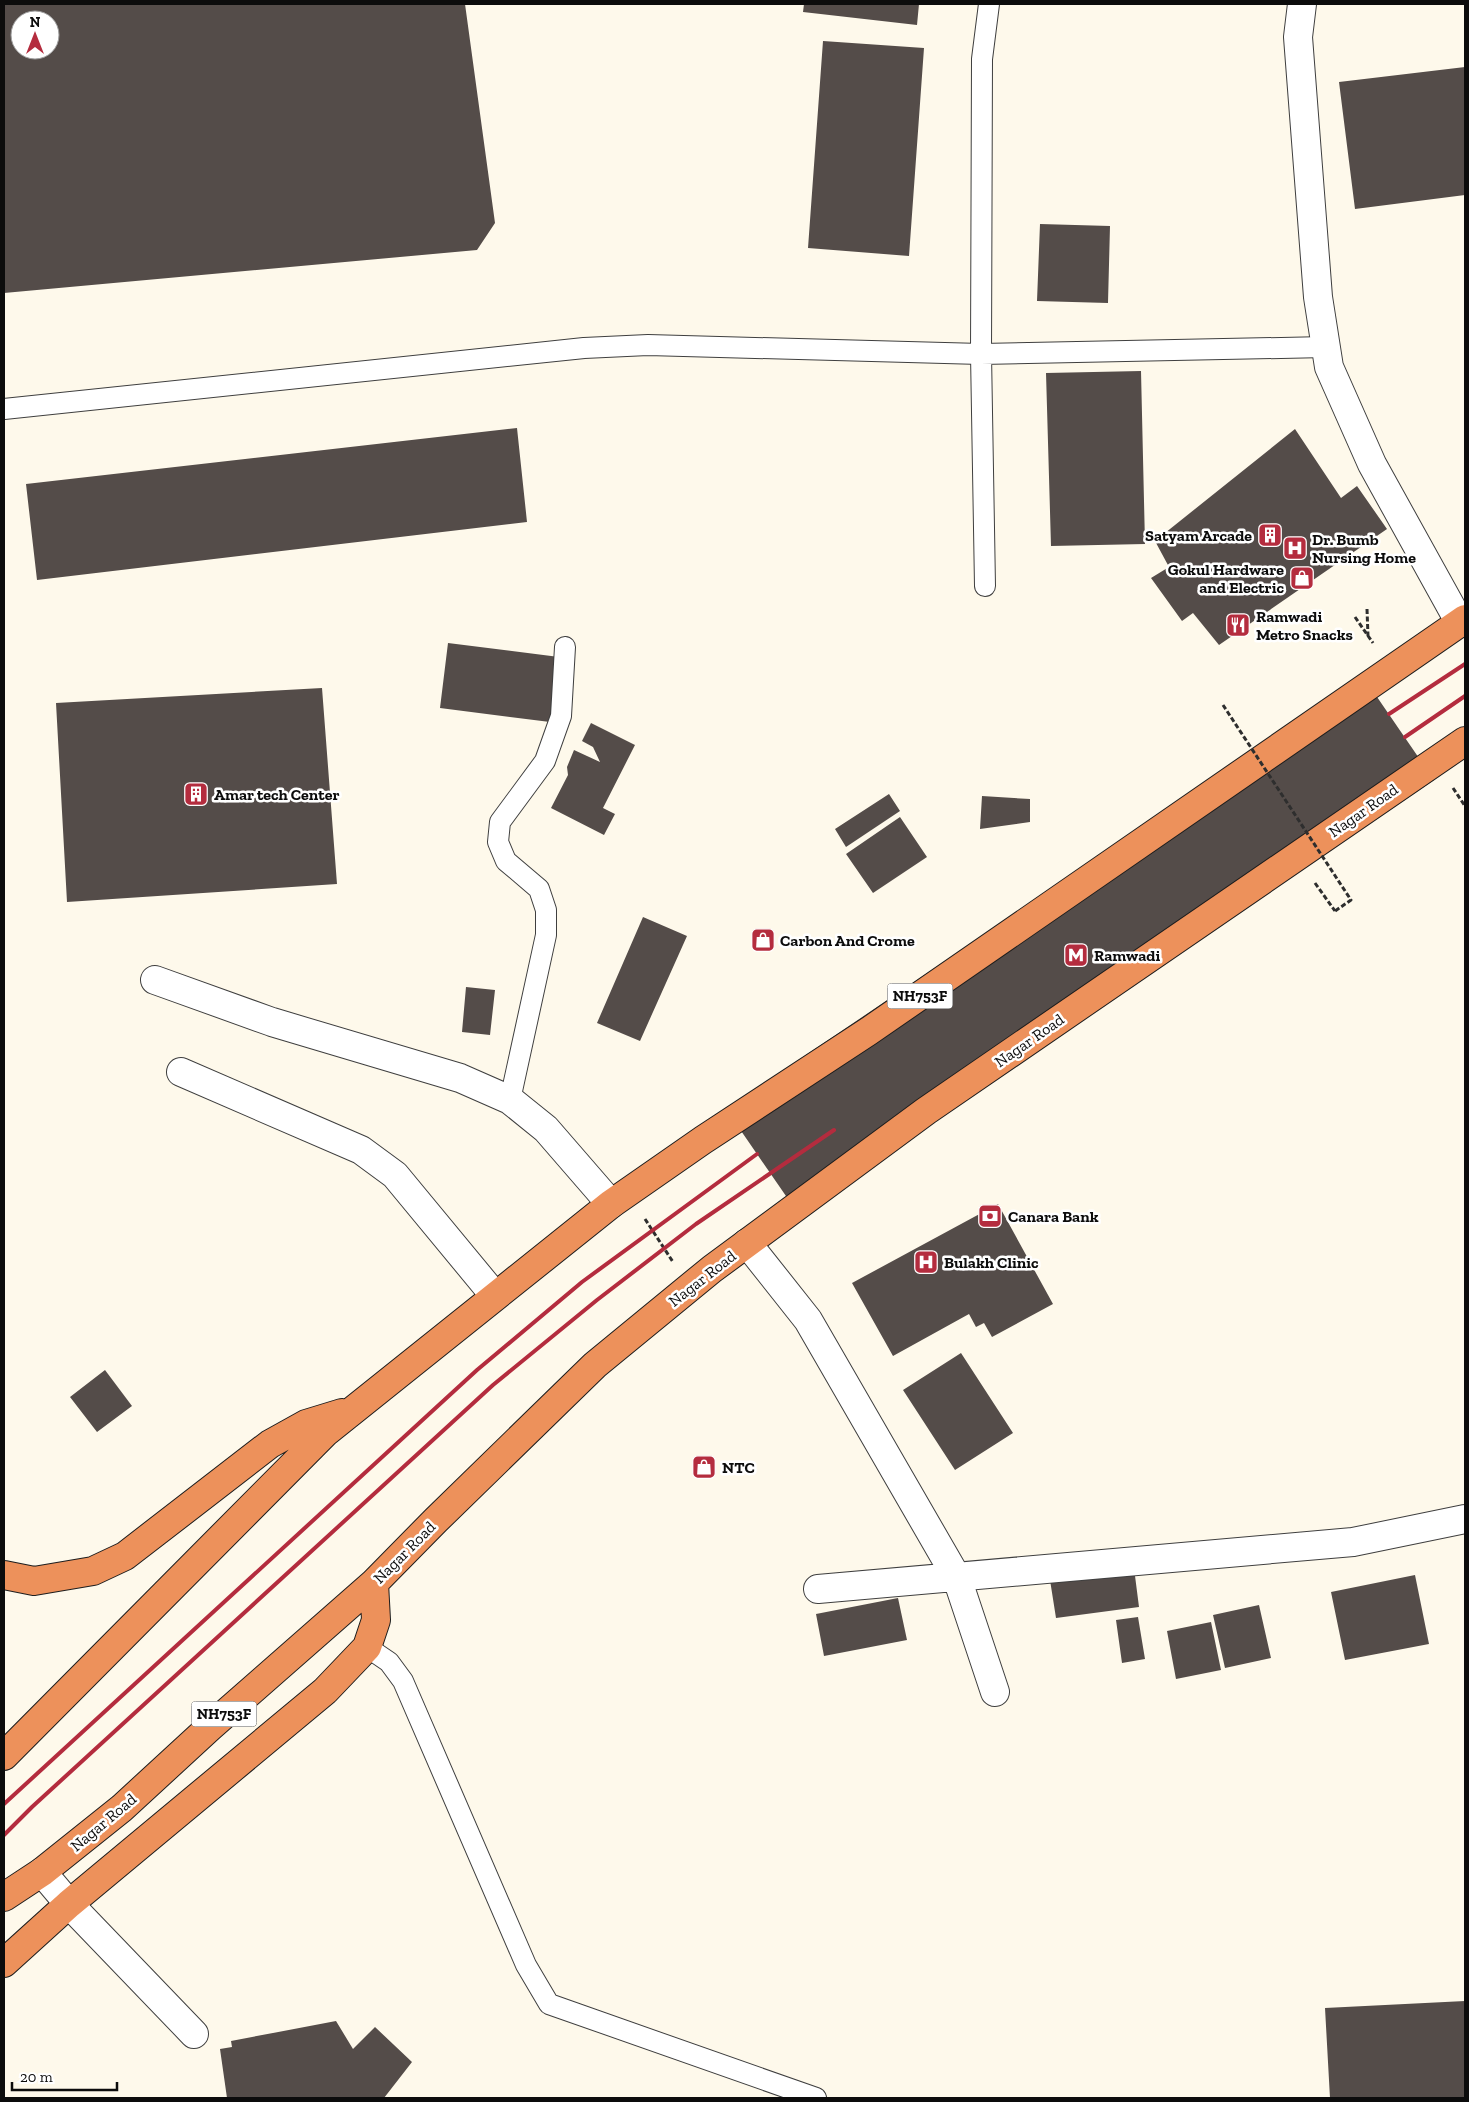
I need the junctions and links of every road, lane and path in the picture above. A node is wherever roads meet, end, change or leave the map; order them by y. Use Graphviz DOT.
graph roads {
  1 [pos="988,4"];
  2 [pos="1302,4"];
  3 [pos="1326,347"];
  4 [pos="980,354"];
  5 [pos="4,409"];
  6 [pos="985,586"];
  7 [pos="1367,609"];
  8 [pos="1462,621"];
  9 [pos="1368,636"];
  10 [pos="565,647"];
  11 [pos="1222,705"];
  12 [pos="1465,741"];
  13 [pos="1335,912"];
  14 [pos="154,980"];
  15 [pos="181,1072"];
  16 [pos="510,1100"];
  17 [pos="619,1198"];
  18 [pos="747,1243"];
  19 [pos="689,1287"];
  20 [pos="495,1296"];
  21 [pos="355,1410"];
  22 [pos="1465,1520"];
  23 [pos="4,1575"];
  24 [pos="957,1578"];
  25 [pos="374,1583"];
  26 [pos="818,1589"];
  27 [pos="367,1646"];
  28 [pos="995,1692"];
  29 [pos="4,1756"];
  30 [pos="42,1872"];
  31 [pos="4,1897"];
  32 [pos="69,1904"];
  33 [pos="4,1963"];
  34 [pos="194,2034"];
  35 [pos="816,2098"];
  1 -- 4 [label="lane"];
  2 -- 3 [label="street"];
  3 -- 4 [label="lane"];
  3 -- 8 [label="street"];
  4 -- 5 [label="lane"];
  4 -- 6 [label="lane"];
  7 -- 9 [label="path"];
  8 -- 17 [label="highway, NH753F"];
  10 -- 16 [label="lane"];
  11 -- 13 [label="path, bridge"];
  12 -- 18 [label="highway, Nagar Road / NH753F"];
  14 -- 16 [label="street"];
  15 -- 20 [label="street"];
  16 -- 17 [label="street"];
  17 -- 19 [label="path"];
  17 -- 20 [label="highway, NH753F"];
  18 -- 19 [label="highway, Nagar Road / NH753F"];
  18 -- 24 [label="street"];
  19 -- 25 [label="highway, Nagar Road / NH753F"];
  20 -- 21 [label="highway, NH753F"];
  21 -- 23 [label="highway"];
  21 -- 29 [label="highway, NH753F"];
  22 -- 24 [label="street"];
  24 -- 26 [label="street"];
  24 -- 28 [label="street"];
  25 -- 27 [label="highway"];
  25 -- 30 [label="highway, Nagar Road / NH753F"];
  27 -- 32 [label="highway"];
  27 -- 35 [label="lane"];
  30 -- 31 [label="highway, Nagar Road / NH753F"];
  30 -- 32 [label="street"];
  32 -- 33 [label="highway"];
  32 -- 34 [label="street"];
}
